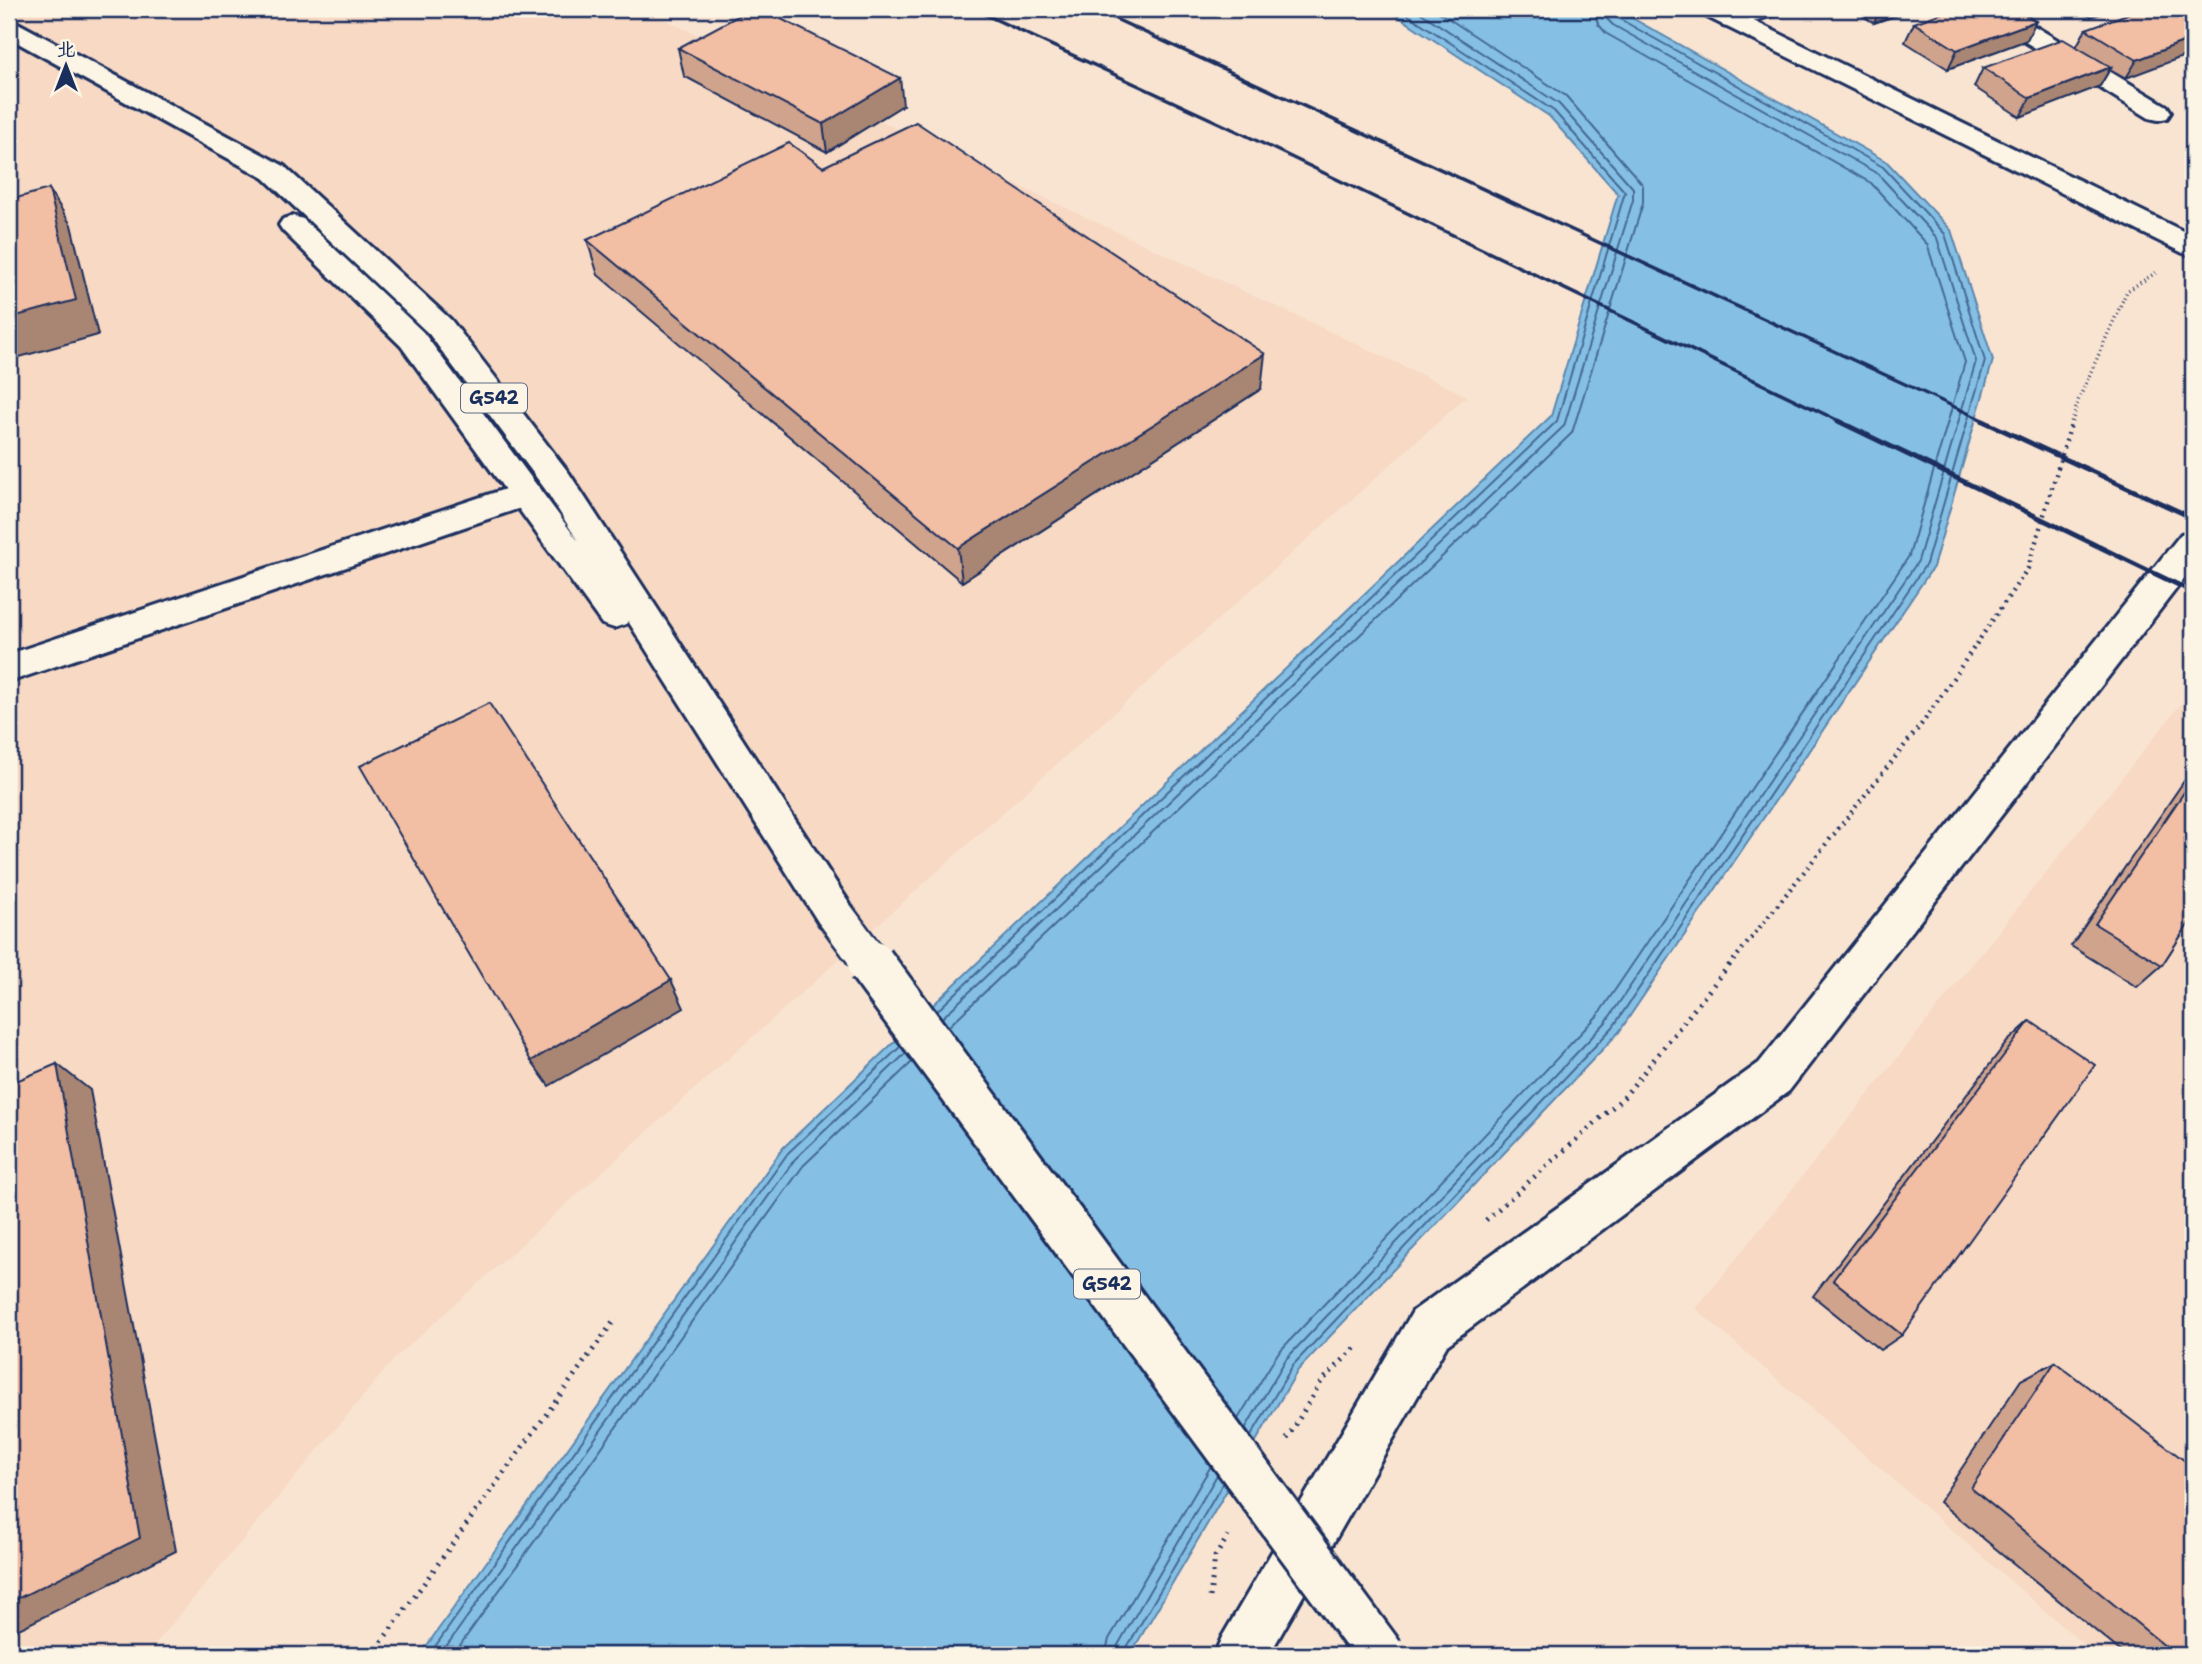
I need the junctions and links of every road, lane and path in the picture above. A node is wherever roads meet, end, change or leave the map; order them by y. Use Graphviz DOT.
graph roads {
  1 [pos="1767,9"];
  2 [pos="1989,9"];
  3 [pos="1721,15"];
  4 [pos="9,28"];
  5 [pos="9,51"];
  6 [pos="2158,112"];
  7 [pos="2193,247"];
  8 [pos="2160,270"];
  9 [pos="526,494"];
  10 [pos="2193,543"];
  11 [pos="9,668"];
  12 [pos="834,914"];
  13 [pos="1483,1222"];
  14 [pos="617,1318"];
  15 [pos="1358,1344"];
  16 [pos="1286,1441"];
  17 [pos="1229,1534"];
  18 [pos="1208,1606"];
  19 [pos="372,1655"];
  20 [pos="1240,1655"];
  21 [pos="1381,1655"];
  1 -- 3 [label="main road"];
  2 -- 6 [label="main road"];
  3 -- 7 [label="main road"];
  4 -- 12 [label="main road, G542"];
  5 -- 9 [label="main road, G542"];
  8 -- 13 [label="path"];
  9 -- 11 [label="main road"];
  9 -- 12 [label="main road, G542"];
  10 -- 20 [label="main road"];
  12 -- 21 [label="main road, G542, bridge"];
  14 -- 19 [label="path"];
  15 -- 16 [label="path"];
  17 -- 18 [label="path"];
}
